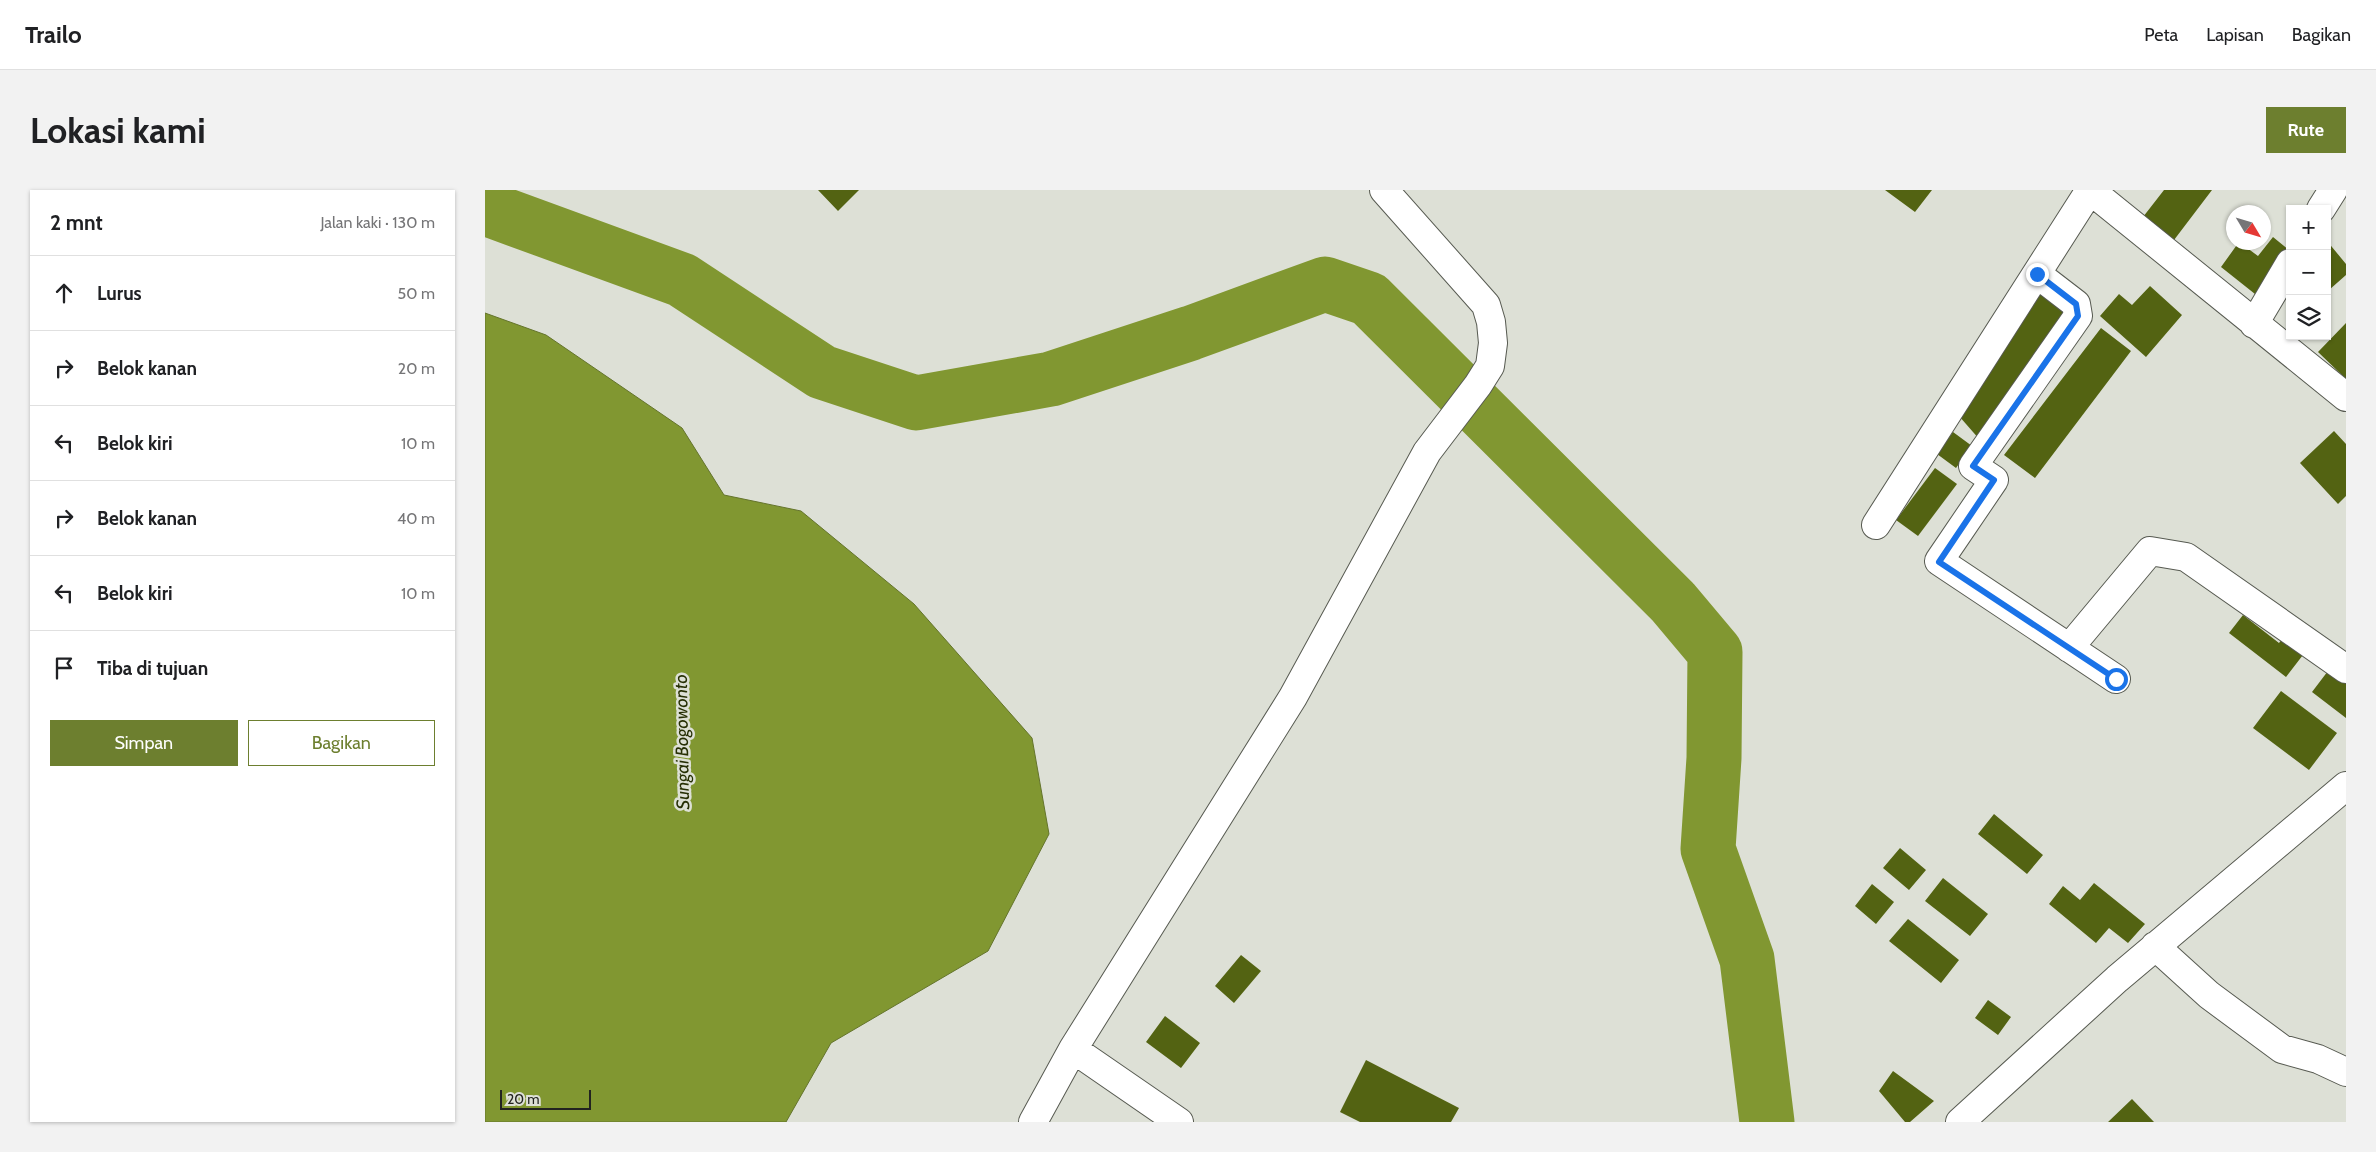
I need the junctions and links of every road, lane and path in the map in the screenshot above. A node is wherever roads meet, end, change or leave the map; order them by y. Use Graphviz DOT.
graph roads {
  1 [pos="1384,190"];
  2 [pos="2090,190"];
  3 [pos="2333,190"];
  4 [pos="2324,205"];
  5 [pos="2286,270"];
  6 [pos="2037,274"];
  7 [pos="2254,324"];
  8 [pos="2346,397"];
  9 [pos="1876,525"];
  10 [pos="2069,648"];
  11 [pos="2346,669"];
  12 [pos="2116,679"];
  13 [pos="2346,786"];
  14 [pos="2155,946"];
  15 [pos="1073,1049"];
  16 [pos="2346,1072"];
  17 [pos="1033,1122"];
  18 [pos="1179,1122"];
  19 [pos="1960,1122"];
  1 -- 15 [label="street"];
  2 -- 6 [label="street"];
  2 -- 7 [label="street"];
  3 -- 4 [label="street"];
  5 -- 7 [label="street"];
  6 -- 9 [label="street"];
  6 -- 10 [label="street"];
  7 -- 8 [label="street"];
  10 -- 11 [label="street"];
  10 -- 12 [label="street"];
  13 -- 14 [label="street"];
  14 -- 16 [label="street"];
  14 -- 19 [label="street"];
  15 -- 17 [label="street"];
  15 -- 18 [label="street"];
}
